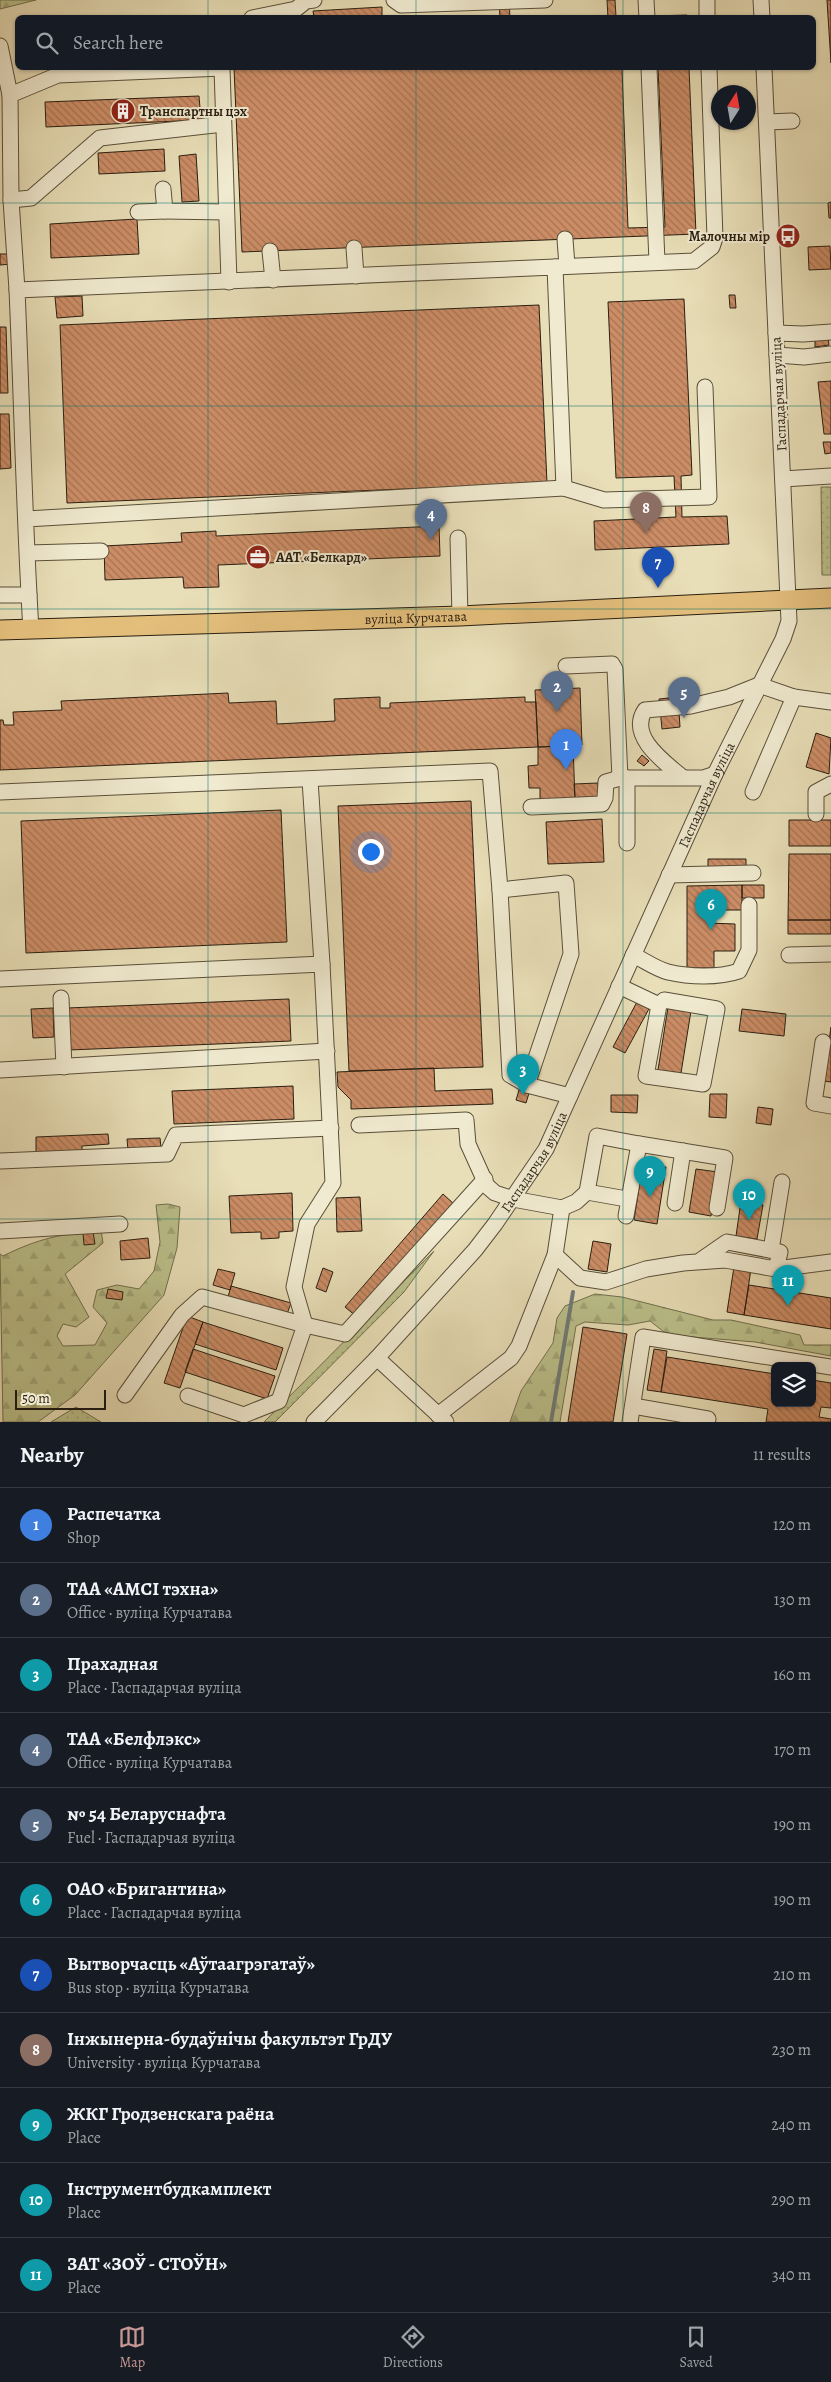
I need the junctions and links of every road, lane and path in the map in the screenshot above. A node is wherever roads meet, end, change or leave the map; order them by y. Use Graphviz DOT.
graph roads {
  1 [pos="314,0"];
  2 [pos="394,0"];
  3 [pos="544,0"];
  4 [pos="646,0"];
  5 [pos="707,0"];
  6 [pos="761,0"];
  7 [pos="267,15"];
  8 [pos="647,15"];
  9 [pos="707,15"];
  10 [pos="762,15"];
  11 [pos="0,46"];
  12 [pos="134,70"];
  13 [pos="222,70"];
  14 [pos="649,70"];
  15 [pos="709,70"];
  16 [pos="764,70"];
  17 [pos="10,95"];
  18 [pos="792,121"];
  19 [pos="767,122"];
  20 [pos="222,124"];
  21 [pos="163,189"];
  22 [pos="11,200"];
  23 [pos="165,211"];
  24 [pos="138,212"];
  25 [pos="226,212"];
  26 [pos="565,239"];
  27 [pos="354,248"];
  28 [pos="270,251"];
  29 [pos="657,262"];
  30 [pos="561,266"];
  31 [pos="356,276"];
  32 [pos="273,280"];
  33 [pos="229,282"];
  34 [pos="17,290"];
  35 [pos="831,332"];
  36 [pos="776,333"];
  37 [pos="831,354"];
  38 [pos="777,355"];
  39 [pos="705,386"];
  40 [pos="831,476"];
  41 [pos="783,479"];
  42 [pos="564,488"];
  43 [pos="26,519"];
  44 [pos="458,538"];
  45 [pos="101,551"];
  46 [pos="28,553"];
  47 [pos="0,595"];
  48 [pos="29,595"];
  49 [pos="831,598"];
  50 [pos="788,601"];
  51 [pos="460,616"];
  52 [pos="0,630"];
  53 [pos="31,630"];
  54 [pos="566,666"];
  55 [pos="759,685"];
  56 [pos="794,697"];
  57 [pos="831,702"];
  58 [pos="715,774"];
  59 [pos="682,777"];
  60 [pos="623,778"];
  61 [pos="310,780"];
  62 [pos="831,784"];
  63 [pos="0,792"];
  64 [pos="753,792"];
  65 [pos="530,807"];
  66 [pos="816,814"];
  67 [pos="627,843"];
  68 [pos="753,873"];
  69 [pos="669,875"];
  70 [pos="500,890"];
  71 [pos="749,905"];
  72 [pos="831,954"];
  73 [pos="632,955"];
  74 [pos="789,955"];
  75 [pos="322,964"];
  76 [pos="0,979"];
  77 [pos="619,986"];
  78 [pos="61,998"];
  79 [pos="659,1005"];
  80 [pos="823,1042"];
  81 [pos="327,1051"];
  82 [pos="64,1067"];
  83 [pos="0,1070"];
  84 [pos="527,1084"];
  85 [pos="570,1096"];
  86 [pos="831,1106"];
  87 [pos="359,1126"];
  88 [pos="331,1128"];
  89 [pos="639,1144"];
  90 [pos="683,1150"];
  91 [pos="0,1161"];
  92 [pos="485,1179"];
  93 [pos="782,1182"];
  94 [pos="587,1192"];
  95 [pos="621,1198"];
  96 [pos="513,1199"];
  97 [pos="675,1202"];
  98 [pos="562,1208"];
  99 [pos="717,1208"];
  100 [pos="626,1216"];
  101 [pos="120,1224"];
  102 [pos="0,1231"];
  103 [pos="771,1250"];
  104 [pos="555,1256"];
  105 [pos="698,1262"];
  106 [pos="831,1262"];
  107 [pos="776,1270"];
  108 [pos="305,1325"];
  109 [pos="377,1358"];
  110 [pos="831,1367"];
  111 [pos="125,1395"];
  112 [pos="188,1396"];
  113 [pos="632,1406"];
  114 [pos="442,1418"];
  115 [pos="711,1421"];
  116 [pos="314,1422"];
  117 [pos="630,1422"];
  1 -- 7 [label="street"];
  2 -- 3 [label="street"];
  4 -- 8 [label="street"];
  5 -- 9 [label="street"];
  6 -- 10 [label="street"];
  11 -- 17 [label="street"];
  12 -- 17 [label="street"];
  13 -- 20 [label="street"];
  14 -- 29 [label="street"];
  15 -- 29 [label="street"];
  16 -- 19 [label="street, Гаспадарчая вуліца"];
  17 -- 22 [label="street"];
  18 -- 19 [label="street"];
  19 -- 36 [label="street, Гаспадарчая вуліца"];
  20 -- 22 [label="street"];
  20 -- 25 [label="street"];
  21 -- 23 [label="street"];
  22 -- 34 [label="street"];
  23 -- 24 [label="street"];
  23 -- 25 [label="street"];
  25 -- 33 [label="street"];
  26 -- 30 [label="street"];
  27 -- 31 [label="street"];
  28 -- 32 [label="street"];
  29 -- 30 [label="street"];
  30 -- 31 [label="street"];
  30 -- 42 [label="street"];
  31 -- 32 [label="street"];
  32 -- 33 [label="street"];
  33 -- 34 [label="street"];
  34 -- 43 [label="street"];
  35 -- 36 [label="street"];
  36 -- 38 [label="street, Гаспадарчая вуліца"];
  37 -- 38 [label="street"];
  38 -- 41 [label="street, Гаспадарчая вуліца"];
  39 -- 42 [label="street"];
  40 -- 41 [label="street"];
  41 -- 50 [label="street, Гаспадарчая вуліца"];
  42 -- 43 [label="street"];
  43 -- 46 [label="street"];
  44 -- 51 [label="street"];
  45 -- 46 [label="street"];
  46 -- 48 [label="street"];
  47 -- 48 [label="street"];
  48 -- 53 [label="street"];
  49 -- 50 [label="main road, вуліца Курчатава"];
  50 -- 51 [label="main road, вуліца Курчатава"];
  50 -- 55 [label="street, Гаспадарчая вуліца"];
  51 -- 53 [label="main road, вуліца Курчатава"];
  52 -- 53 [label="main road, вуліца Курчатава"];
  54 -- 60 [label="street"];
  55 -- 56 [label="street"];
  55 -- 58 [label="street, Гаспадарчая вуліца"];
  55 -- 59 [label="street"];
  56 -- 57 [label="street"];
  56 -- 64 [label="street"];
  58 -- 59 [label="street"];
  58 -- 69 [label="street, Гаспадарчая вуліца"];
  59 -- 60 [label="street"];
  60 -- 65 [label="street"];
  60 -- 67 [label="street"];
  61 -- 63 [label="street"];
  61 -- 70 [label="street"];
  61 -- 75 [label="street"];
  62 -- 66 [label="street"];
  68 -- 69 [label="street"];
  69 -- 73 [label="street, Гаспадарчая вуліца"];
  70 -- 84 [label="street"];
  70 -- 84 [label="street"];
  71 -- 73 [label="street"];
  72 -- 74 [label="street"];
  73 -- 77 [label="street, Гаспадарчая вуліца"];
  75 -- 76 [label="street"];
  75 -- 81 [label="street"];
  77 -- 79 [label="street"];
  77 -- 85 [label="street, Гаспадарчая вуліца"];
  78 -- 82 [label="street"];
  79 -- 79 [label="street"];
  80 -- 86 [label="street"];
  81 -- 82 [label="street"];
  81 -- 88 [label="street"];
  82 -- 83 [label="street"];
  84 -- 85 [label="street"];
  85 -- 96 [label="street, Гаспадарчая вуліца"];
  87 -- 92 [label="street"];
  88 -- 91 [label="street"];
  88 -- 108 [label="street"];
  89 -- 90 [label="street"];
  89 -- 94 [label="street"];
  89 -- 100 [label="street"];
  90 -- 97 [label="street"];
  90 -- 99 [label="street"];
  92 -- 96 [label="street"];
  92 -- 108 [label="street"];
  93 -- 103 [label="street"];
  94 -- 95 [label="street"];
  94 -- 98 [label="street"];
  96 -- 98 [label="street"];
  96 -- 109 [label="street, Гаспадарчая вуліца"];
  98 -- 104 [label="street"];
  101 -- 102 [label="street"];
  103 -- 105 [label="street"];
  103 -- 107 [label="street"];
  104 -- 105 [label="street"];
  104 -- 114 [label="street"];
  105 -- 107 [label="street"];
  106 -- 107 [label="street"];
  108 -- 111 [label="street"];
  108 -- 112 [label="street"];
  109 -- 114 [label="street"];
  109 -- 116 [label="street, Гаспадарчая вуліца"];
  110 -- 113 [label="street"];
  113 -- 115 [label="street"];
  113 -- 117 [label="street"];
}
